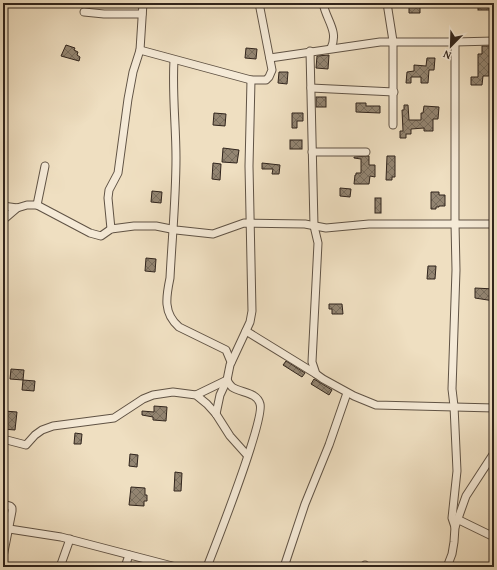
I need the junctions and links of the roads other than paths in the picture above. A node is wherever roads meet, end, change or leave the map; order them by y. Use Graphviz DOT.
graph roads {
  1 [pos="143,3"];
  2 [pos="259,3"];
  3 [pos="323,3"];
  4 [pos="387,3"];
  5 [pos="84,12"];
  6 [pos="142,14"];
  7 [pos="393,41"];
  8 [pos="494,41"];
  9 [pos="455,42"];
  10 [pos="331,48"];
  11 [pos="140,50"];
  12 [pos="310,52"];
  13 [pos="270,58"];
  14 [pos="174,60"];
  15 [pos="251,80"];
  16 [pos="311,88"];
  17 [pos="394,92"];
  18 [pos="393,125"];
  19 [pos="312,152"];
  20 [pos="366,152"];
  21 [pos="45,166"];
  22 [pos="37,205"];
  23 [pos="3,206"];
  24 [pos="17,208"];
  25 [pos="3,220"];
  26 [pos="249,223"];
  27 [pos="455,224"];
  28 [pos="494,224"];
  29 [pos="314,226"];
  30 [pos="172,229"];
  31 [pos="111,230"];
  32 [pos="246,331"];
  33 [pos="238,348"];
  34 [pos="226,350"];
  35 [pos="231,362"];
  36 [pos="316,374"];
  37 [pos="226,380"];
  38 [pos="347,393"];
  39 [pos="196,395"];
  40 [pos="454,406"];
  41 [pos="494,408"];
  42 [pos="216,414"];
  43 [pos="3,439"];
  44 [pos="494,453"];
  45 [pos="247,455"];
  46 [pos="488,463"];
  47 [pos="494,468"];
  48 [pos="3,504"];
  49 [pos="453,507"];
  50 [pos="459,516"];
  51 [pos="455,527"];
  52 [pos="5,529"];
  53 [pos="494,537"];
  54 [pos="70,539"];
  55 [pos="129,555"];
  56 [pos="3,557"];
  57 [pos="60,567"];
  58 [pos="125,567"];
  59 [pos="176,567"];
  60 [pos="207,567"];
  61 [pos="284,567"];
  62 [pos="447,567"];
  1 -- 6 [label="street"];
  2 -- 13 [label="street"];
  3 -- 10 [label="street"];
  4 -- 7 [label="street"];
  5 -- 6 [label="street"];
  6 -- 11 [label="street"];
  7 -- 9 [label="street"];
  7 -- 10 [label="street"];
  7 -- 17 [label="street"];
  8 -- 9 [label="street"];
  9 -- 27 [label="street"];
  10 -- 12 [label="street"];
  11 -- 14 [label="street"];
  11 -- 31 [label="street"];
  12 -- 13 [label="street"];
  12 -- 16 [label="street"];
  13 -- 15 [label="street"];
  14 -- 15 [label="street"];
  14 -- 30 [label="street"];
  15 -- 26 [label="street"];
  16 -- 17 [label="street"];
  16 -- 19 [label="street"];
  17 -- 18 [label="street"];
  19 -- 20 [label="street"];
  19 -- 29 [label="street"];
  21 -- 22 [label="street"];
  22 -- 24 [label="street"];
  22 -- 31 [label="street"];
  23 -- 24 [label="street"];
  24 -- 25 [label="street"];
  26 -- 29 [label="street"];
  26 -- 30 [label="street"];
  26 -- 32 [label="street"];
  27 -- 28 [label="street"];
  27 -- 29 [label="street"];
  27 -- 40 [label="street"];
  29 -- 36 [label="street"];
  30 -- 31 [label="street"];
  30 -- 34 [label="street"];
  32 -- 33 [label="street"];
  32 -- 36 [label="street"];
  33 -- 34 [label="street"];
  33 -- 35 [label="street"];
  34 -- 35 [label="street"];
  35 -- 37 [label="street"];
  36 -- 38 [label="street"];
  37 -- 39 [label="street"];
  37 -- 42 [label="street"];
  37 -- 45 [label="street"];
  38 -- 40 [label="street"];
  38 -- 61 [label="street"];
  39 -- 42 [label="street"];
  39 -- 43 [label="street"];
  40 -- 41 [label="street"];
  40 -- 49 [label="street"];
  42 -- 45 [label="street"];
  44 -- 46 [label="street"];
  45 -- 60 [label="street"];
  46 -- 47 [label="street"];
  46 -- 50 [label="street"];
  48 -- 52 [label="street"];
  49 -- 50 [label="street"];
  49 -- 51 [label="street"];
  50 -- 51 [label="street"];
  50 -- 53 [label="street"];
  51 -- 62 [label="street"];
  52 -- 54 [label="street"];
  52 -- 56 [label="street"];
  54 -- 55 [label="street"];
  54 -- 57 [label="street"];
  55 -- 58 [label="street"];
  55 -- 59 [label="street"];
}
